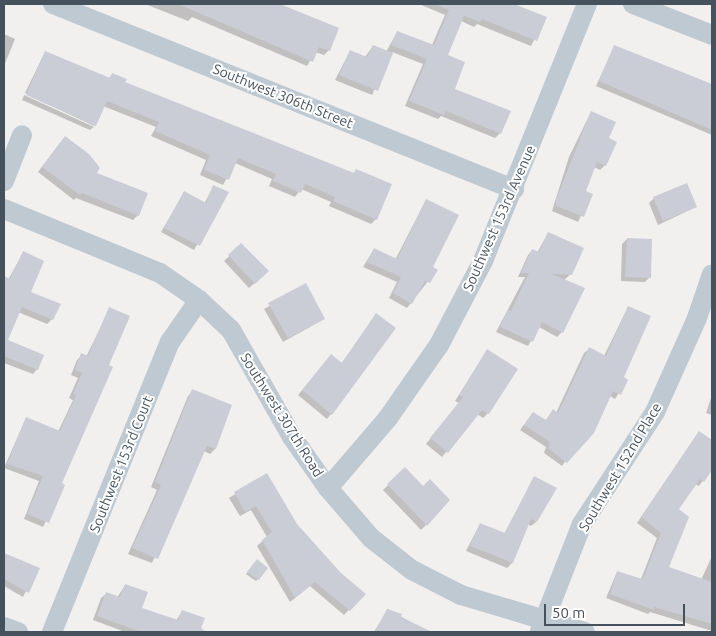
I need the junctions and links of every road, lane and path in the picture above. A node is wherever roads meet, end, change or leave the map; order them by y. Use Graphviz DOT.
graph roads {
  1 [pos="53,4"];
  2 [pos="587,4"];
  3 [pos="633,4"];
  4 [pos="712,35"];
  5 [pos="22,135"];
  6 [pos="4,181"];
  7 [pos="514,189"];
  8 [pos="4,209"];
  9 [pos="712,274"];
  10 [pos="199,300"];
  11 [pos="328,488"];
  12 [pos="542,626"];
  13 [pos="4,627"];
  14 [pos="18,632"];
  15 [pos="52,632"];
  16 [pos="585,632"];
  1 -- 7 [label="street, Southwest 306th Street"];
  2 -- 7 [label="street, Southwest 153rd Avenue"];
  3 -- 4 [label="street"];
  5 -- 6 [label="street"];
  7 -- 11 [label="street, Southwest 153rd Avenue"];
  8 -- 10 [label="street, Southwest 307th Road"];
  9 -- 12 [label="street, Southwest 152nd Place"];
  10 -- 11 [label="street, Southwest 307th Road"];
  10 -- 15 [label="street, Southwest 153rd Court"];
  11 -- 12 [label="street, Southwest 307th Road"];
  12 -- 16 [label="street, Southwest 307th Road"];
  13 -- 14 [label="street"];
}
